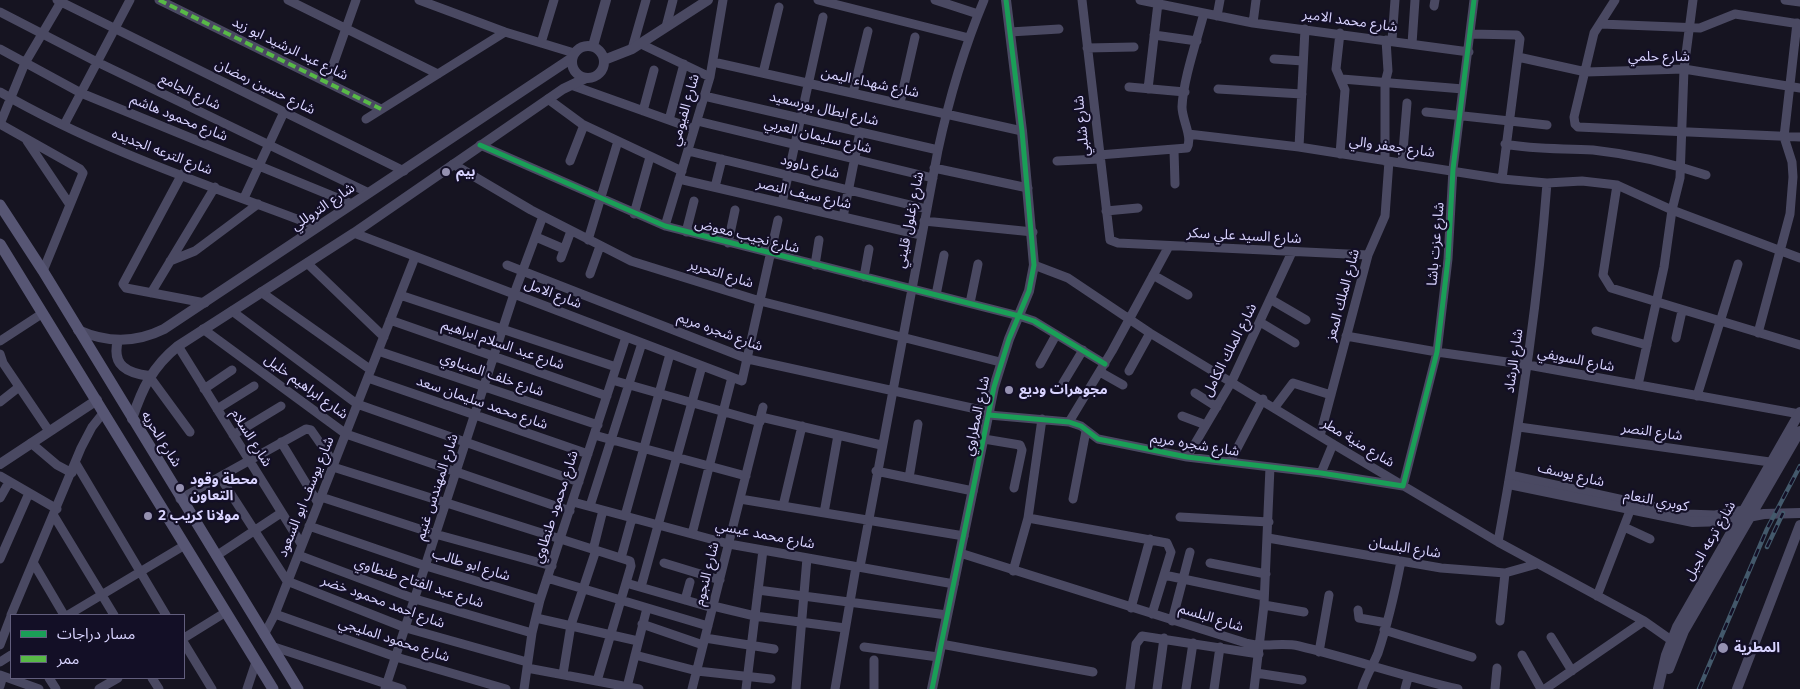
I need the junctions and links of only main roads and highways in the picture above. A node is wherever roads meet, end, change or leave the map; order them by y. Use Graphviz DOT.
graph roads {
  1 [pos="0,205"];
  2 [pos="0,244"];
  3 [pos="273,689"];
  4 [pos="298,689"];
  1 -- 4 [label="main road, شارع الحريه"];
  2 -- 3 [label="main road"];
}
